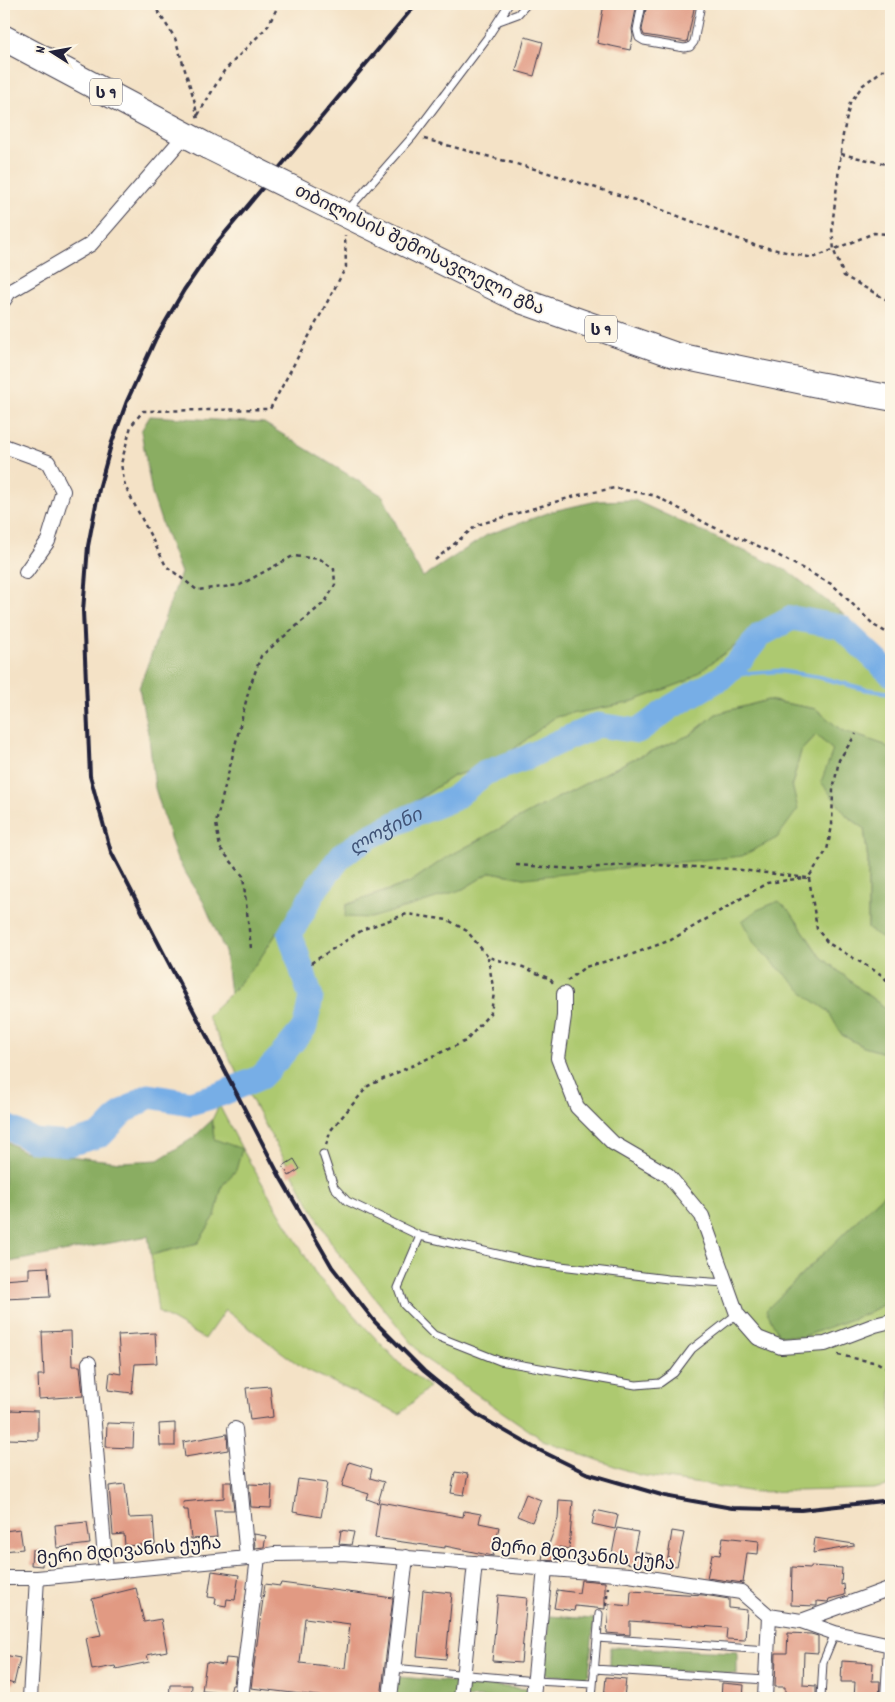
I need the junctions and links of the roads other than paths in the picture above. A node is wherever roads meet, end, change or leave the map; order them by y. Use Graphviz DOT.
graph roads {
  1 [pos="509,4"];
  2 [pos="528,4"];
  3 [pos="642,4"];
  4 [pos="701,4"];
  5 [pos="499,21"];
  6 [pos="4,38"];
  7 [pos="198,135"];
  8 [pos="337,209"];
  9 [pos="4,300"];
  10 [pos="891,398"];
  11 [pos="4,446"];
  12 [pos="26,572"];
  13 [pos="564,994"];
  14 [pos="323,1154"];
  15 [pos="420,1236"];
  16 [pos="726,1282"];
  17 [pos="737,1314"];
  18 [pos="891,1321"];
  19 [pos="89,1363"];
  20 [pos="235,1429"];
  21 [pos="253,1557"];
  22 [pos="406,1557"];
  23 [pos="475,1563"];
  24 [pos="545,1568"];
  25 [pos="106,1571"];
  26 [pos="4,1578"];
  27 [pos="37,1578"];
  28 [pos="891,1588"];
  29 [pos="599,1614"];
  30 [pos="769,1616"];
  31 [pos="801,1621"];
  32 [pos="835,1633"];
  33 [pos="597,1638"];
  34 [pos="891,1645"];
  35 [pos="767,1650"];
  36 [pos="393,1668"];
  37 [pos="594,1670"];
  38 [pos="464,1674"];
  39 [pos="766,1680"];
  40 [pos="535,1681"];
  41 [pos="593,1684"];
  42 [pos="30,1698"];
  43 [pos="241,1698"];
  44 [pos="390,1698"];
  45 [pos="461,1698"];
  46 [pos="533,1698"];
  47 [pos="592,1698"];
  48 [pos="765,1698"];
  49 [pos="821,1698"];
  50 [pos="888,1698"];
  1 -- 5 [label="lane"];
  2 -- 5 [label="lane"];
  3 -- 4 [label="lane"];
  5 -- 8 [label="lane"];
  6 -- 7 [label="highway, თბილისის შემოსავლელი გზა / ს 9"];
  7 -- 8 [label="highway, თბილისის შემოსავლელი გზა / ს 9, bridge"];
  7 -- 9 [label="street"];
  8 -- 10 [label="highway, თბილისის შემოსავლელი გზა / ს 9"];
  11 -- 12 [label="street"];
  13 -- 16 [label="street"];
  14 -- 15 [label="lane"];
  15 -- 16 [label="lane"];
  15 -- 17 [label="lane"];
  16 -- 17 [label="street"];
  17 -- 18 [label="street"];
  19 -- 25 [label="street"];
  20 -- 21 [label="street"];
  21 -- 22 [label="street, მერი მდივანის ქუჩა"];
  21 -- 25 [label="street, მერი მდივანის ქუჩა"];
  21 -- 43 [label="street"];
  22 -- 23 [label="street, მერი მდივანის ქუჩა"];
  22 -- 36 [label="street"];
  23 -- 24 [label="street, მერი მდივანის ქუჩა"];
  23 -- 38 [label="street"];
  24 -- 30 [label="street, მერი მდივანის ქუჩა"];
  24 -- 40 [label="street"];
  25 -- 27 [label="street, მერი მდივანის ქუჩა"];
  26 -- 27 [label="street, მერი მდივანის ქუჩა"];
  27 -- 42 [label="street"];
  28 -- 31 [label="street"];
  29 -- 33 [label="lane"];
  30 -- 31 [label="street"];
  30 -- 35 [label="street"];
  31 -- 32 [label="street"];
  32 -- 34 [label="street"];
  32 -- 49 [label="lane"];
  33 -- 35 [label="lane"];
  33 -- 37 [label="lane"];
  34 -- 50 [label="street"];
  35 -- 39 [label="street"];
  36 -- 38 [label="lane"];
  36 -- 44 [label="street"];
  37 -- 39 [label="lane"];
  37 -- 41 [label="lane"];
  38 -- 40 [label="lane"];
  38 -- 45 [label="street"];
  39 -- 48 [label="street"];
  40 -- 41 [label="lane"];
  40 -- 46 [label="street"];
  41 -- 47 [label="lane"];
}
